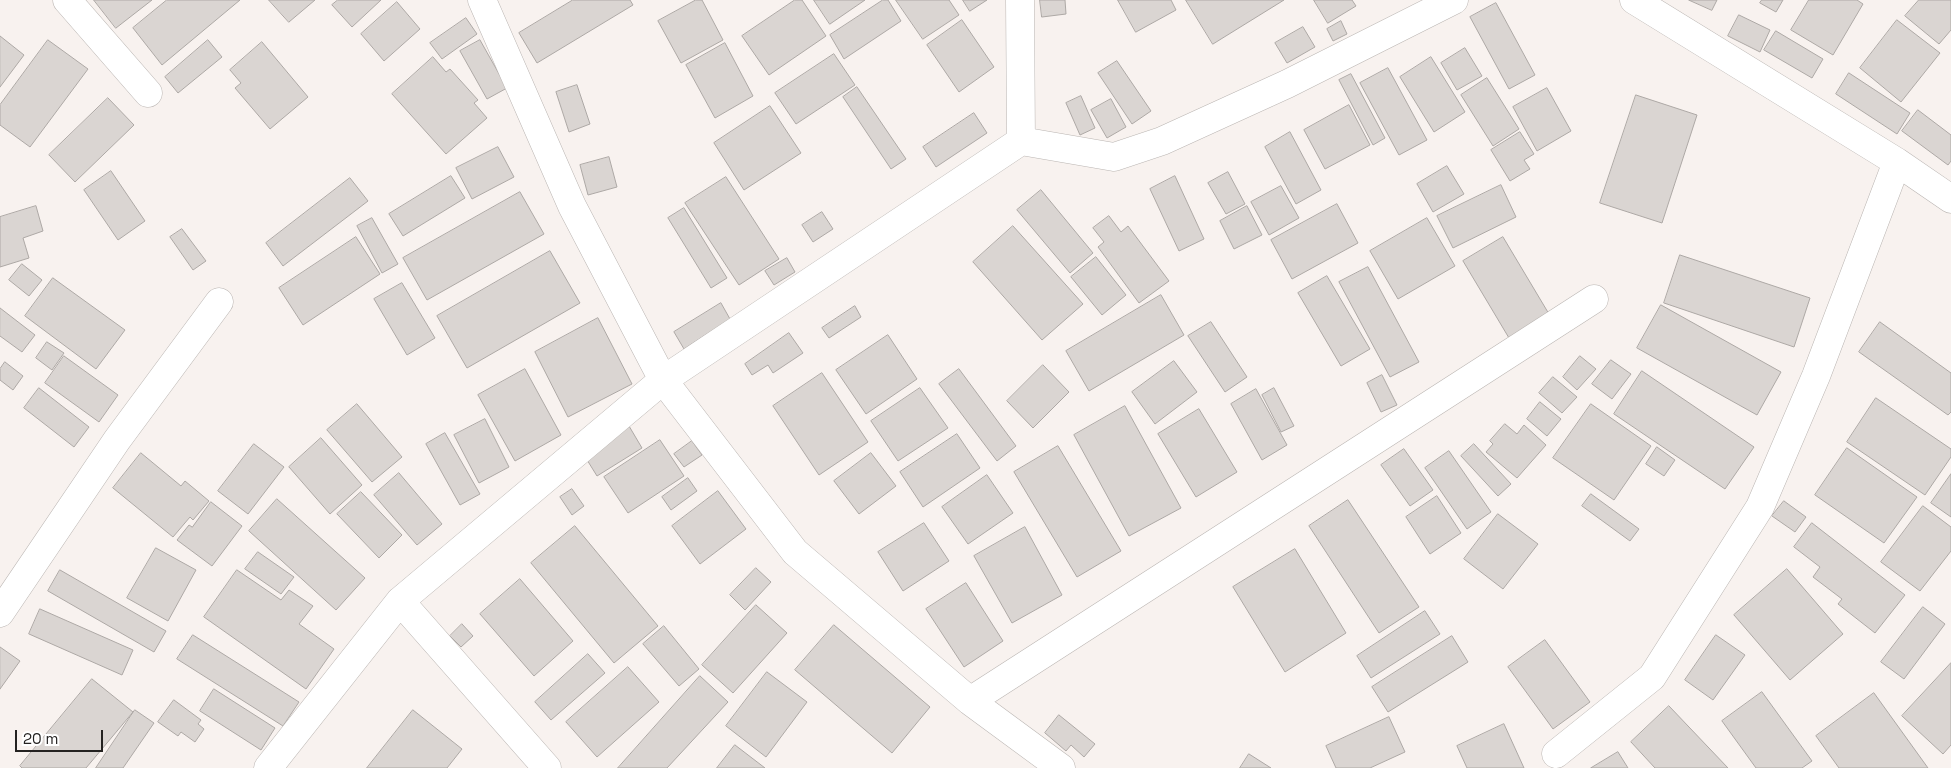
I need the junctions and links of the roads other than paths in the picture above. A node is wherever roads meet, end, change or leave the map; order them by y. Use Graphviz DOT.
graph roads {
  1 [pos="67,0"];
  2 [pos="482,0"];
  3 [pos="1020,0"];
  4 [pos="1454,0"];
  5 [pos="1634,0"];
  6 [pos="148,93"];
  7 [pos="1021,141"];
  8 [pos="1897,162"];
  9 [pos="1951,198"];
  10 [pos="1594,299"];
  11 [pos="219,302"];
  12 [pos="663,380"];
  13 [pos="400,601"];
  14 [pos="0,613"];
  15 [pos="970,701"];
  16 [pos="1556,754"];
  17 [pos="268,768"];
  18 [pos="547,768"];
  19 [pos="1060,768"];
  1 -- 6 [label="street"];
  2 -- 12 [label="street"];
  3 -- 7 [label="street"];
  4 -- 7 [label="street"];
  5 -- 8 [label="street"];
  7 -- 12 [label="street"];
  8 -- 9 [label="street"];
  8 -- 16 [label="street"];
  10 -- 15 [label="street"];
  11 -- 14 [label="street"];
  12 -- 13 [label="street"];
  12 -- 15 [label="street"];
  13 -- 17 [label="street"];
  13 -- 18 [label="street"];
  15 -- 19 [label="street"];
}
